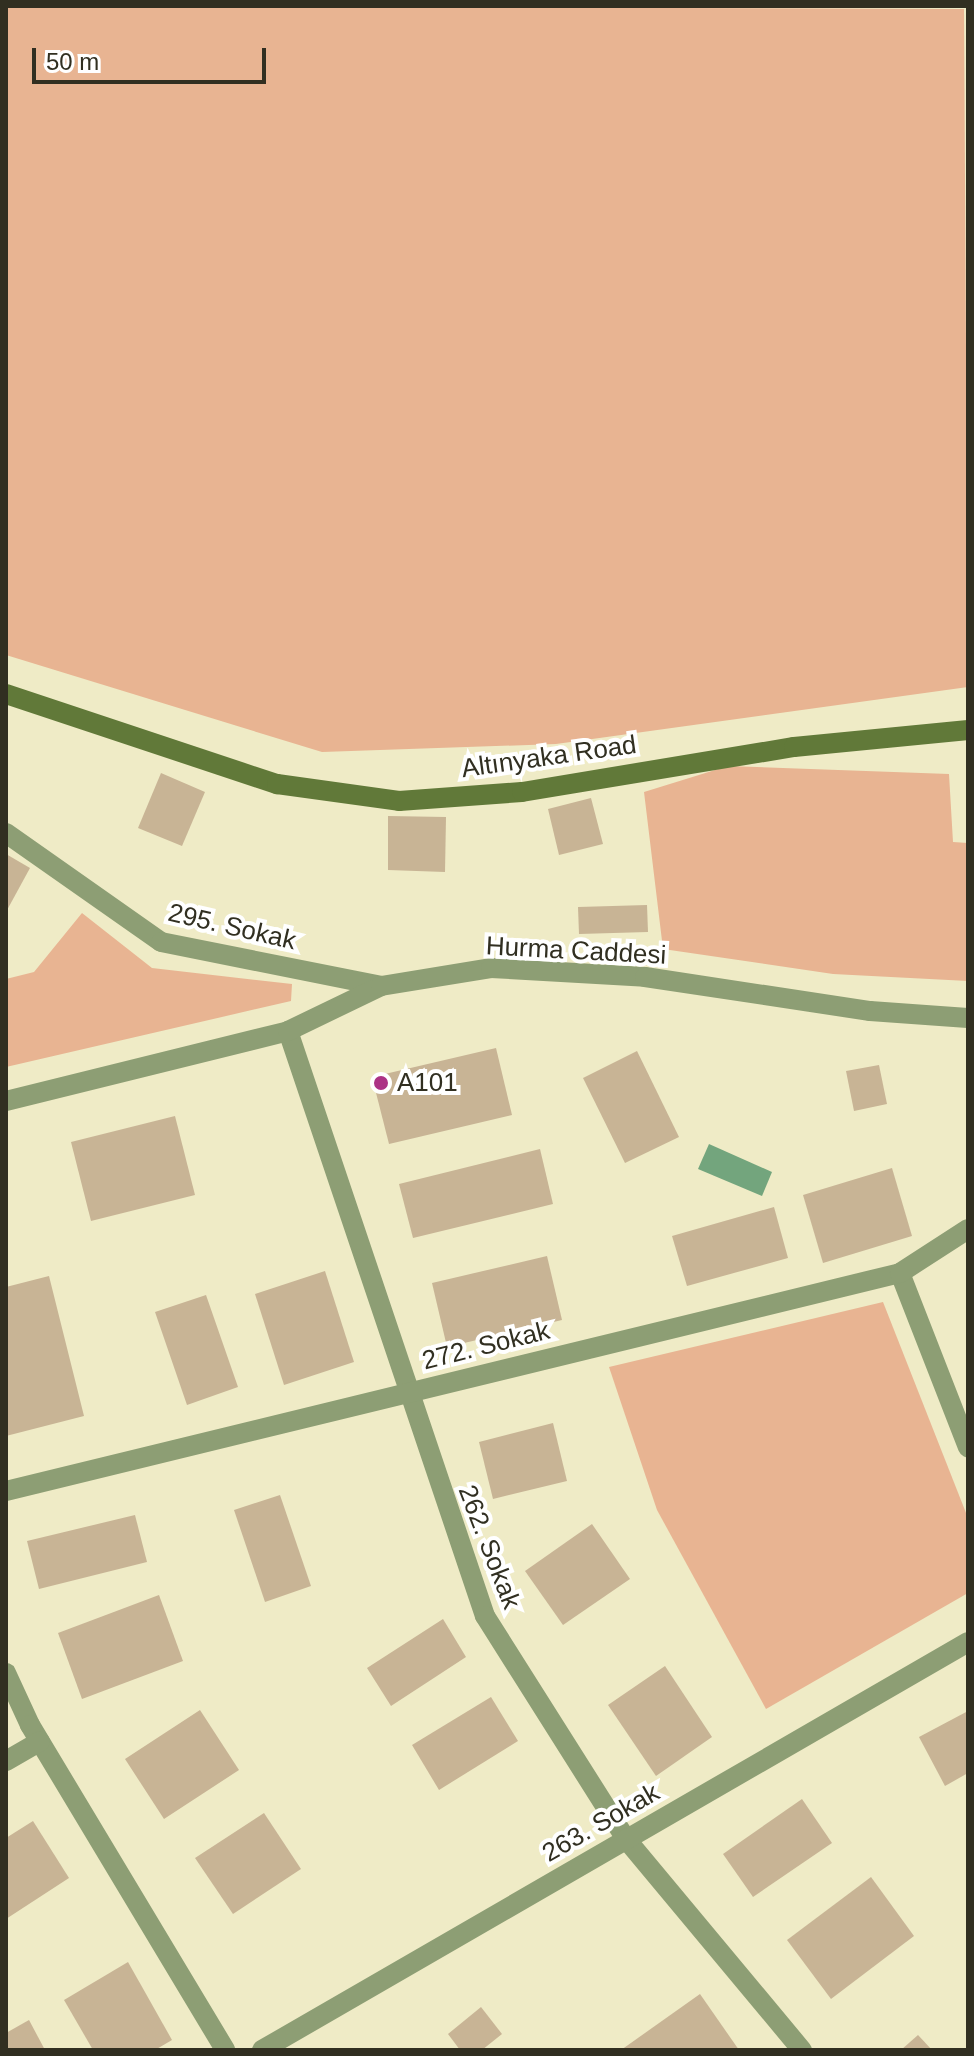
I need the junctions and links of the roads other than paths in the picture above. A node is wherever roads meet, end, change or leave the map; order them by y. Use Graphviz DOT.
graph roads {
  1 [pos="6,694"];
  2 [pos="968,730"];
  3 [pos="6,833"];
  4 [pos="381,986"];
  5 [pos="968,1018"];
  6 [pos="288,1031"];
  7 [pos="6,1101"];
  8 [pos="968,1229"];
  9 [pos="900,1273"];
  10 [pos="405,1392"];
  11 [pos="968,1447"];
  12 [pos="6,1491"];
  13 [pos="968,1642"];
  14 [pos="6,1673"];
  15 [pos="40,1741"];
  16 [pos="6,1761"];
  17 [pos="626,1839"];
  18 [pos="225,2050"];
  19 [pos="262,2050"];
  20 [pos="802,2050"];
  1 -- 2 [label="main road, Altınyaka Road"];
  3 -- 4 [label="street, 295. Sokak"];
  4 -- 5 [label="street, Hurma Caddesi"];
  4 -- 6 [label="street, Hurma Caddesi"];
  6 -- 7 [label="street, Hurma Caddesi"];
  6 -- 10 [label="street, 262. Sokak"];
  8 -- 9 [label="street, 272. Sokak"];
  9 -- 10 [label="street, 272. Sokak"];
  9 -- 11 [label="street"];
  10 -- 12 [label="street, 272. Sokak"];
  10 -- 17 [label="street, 262. Sokak"];
  13 -- 17 [label="street, 263. Sokak"];
  14 -- 15 [label="street"];
  15 -- 16 [label="street"];
  15 -- 18 [label="street"];
  17 -- 19 [label="street, 263. Sokak"];
  17 -- 20 [label="street, 262. Sokak"];
}
